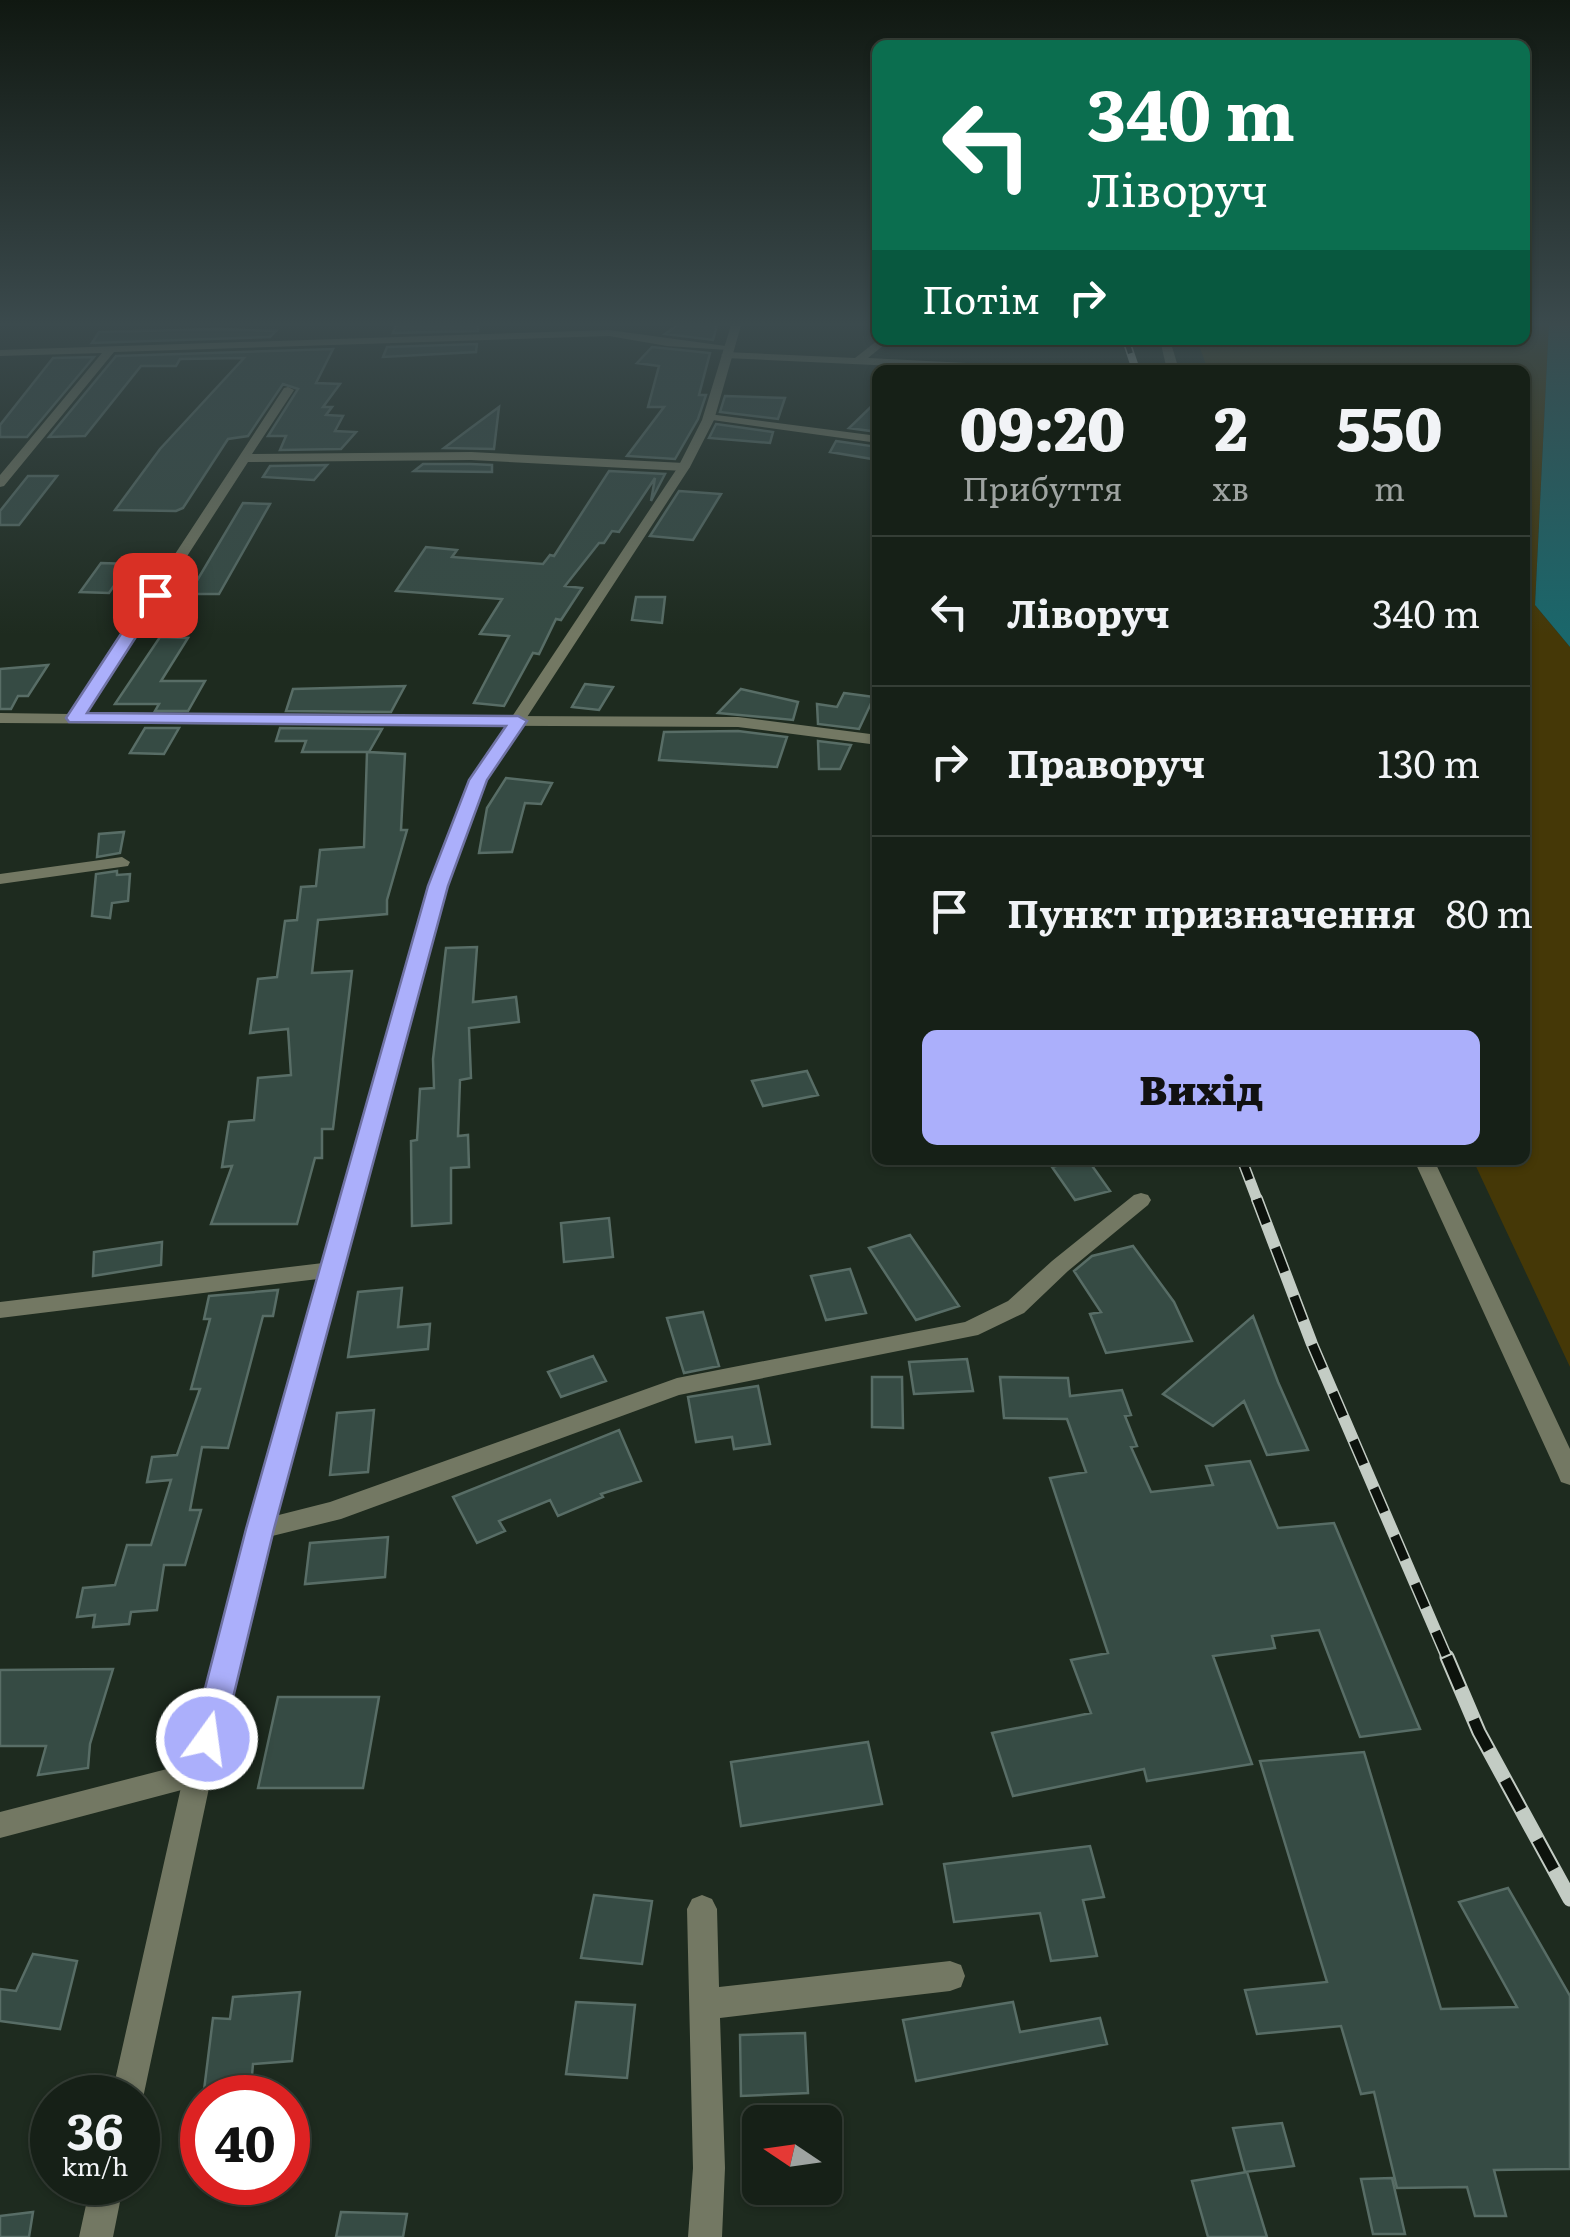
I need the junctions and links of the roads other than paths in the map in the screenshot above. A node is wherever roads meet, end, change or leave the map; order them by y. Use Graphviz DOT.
graph roads {
  1 [pos="47,426"];
  2 [pos="264,426"];
  3 [pos="703,426"];
  4 [pos="782,426"];
  5 [pos="872,439"];
  6 [pos="243,458"];
  7 [pos="684,466"];
  8 [pos="0,483"];
  9 [pos="0,718"];
  10 [pos="75,718"];
  11 [pos="518,721"];
  12 [pos="872,739"];
  13 [pos="122,862"];
  14 [pos="0,879"];
  15 [pos="1426,1165"];
  16 [pos="1141,1200"];
  17 [pos="332,1270"];
  18 [pos="0,1310"];
  19 [pos="1570,1475"];
  20 [pos="260,1529"];
  21 [pos="198,1774"];
  22 [pos="0,1826"];
  23 [pos="702,1909"];
  24 [pos="950,1976"];
  25 [pos="705,2004"];
  26 [pos="132,2075"];
  27 [pos="103,2205"];
  28 [pos="96,2237"];
  29 [pos="706,2237"];
  1 -- 8 [label="street"];
  2 -- 6 [label="street"];
  3 -- 7 [label="street"];
  4 -- 5 [label="street"];
  6 -- 7 [label="street"];
  6 -- 10 [label="street"];
  7 -- 11 [label="street"];
  9 -- 10 [label="street"];
  10 -- 11 [label="street"];
  11 -- 12 [label="street"];
  11 -- 17 [label="street"];
  13 -- 14 [label="street"];
  15 -- 19 [label="street"];
  16 -- 20 [label="street"];
  17 -- 18 [label="street"];
  17 -- 20 [label="street"];
  20 -- 21 [label="street"];
  21 -- 22 [label="street"];
  21 -- 26 [label="street"];
  23 -- 25 [label="street"];
  24 -- 25 [label="street"];
  25 -- 29 [label="street"];
  27 -- 28 [label="street"];
}
